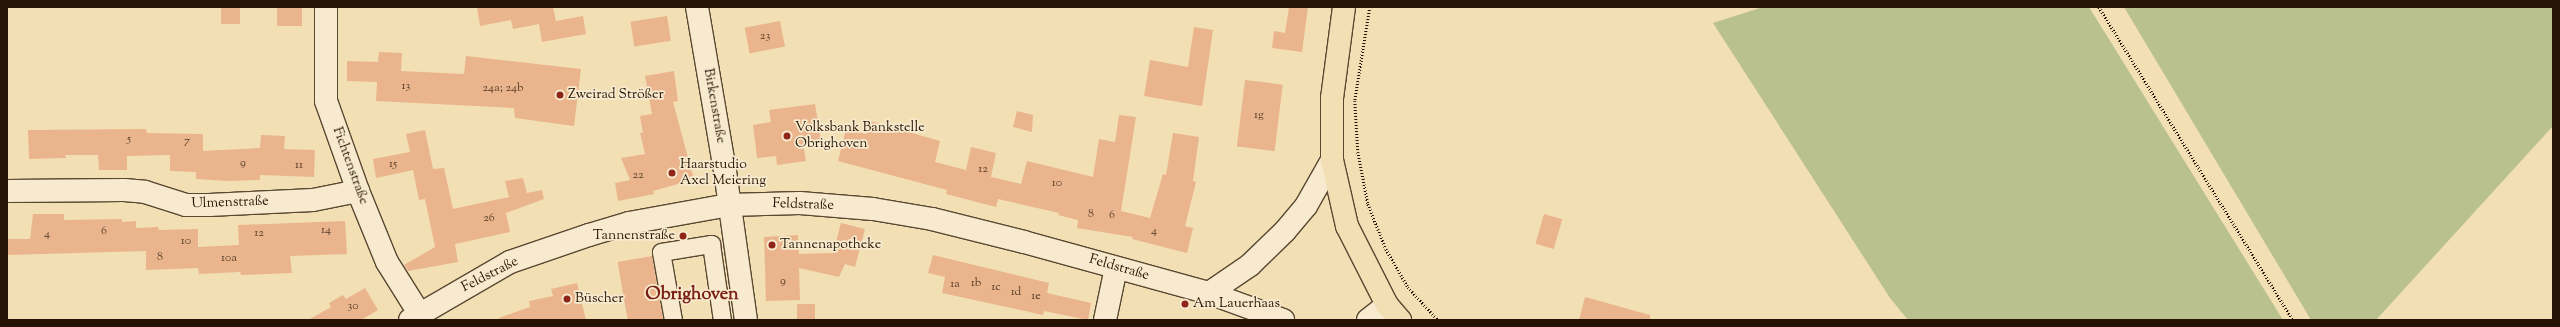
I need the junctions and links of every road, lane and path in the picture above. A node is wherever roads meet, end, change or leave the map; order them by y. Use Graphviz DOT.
graph roads {
  1 [pos="326,7"];
  2 [pos="697,7"];
  3 [pos="1344,7"];
  4 [pos="1370,7"];
  5 [pos="2099,7"];
  6 [pos="1332,160"];
  7 [pos="7,191"];
  8 [pos="358,191"];
  9 [pos="729,205"];
  10 [pos="1116,268"];
  11 [pos="1209,293"];
  12 [pos="1393,312"];
  13 [pos="414,316"];
  14 [pos="673,320"];
  15 [pos="722,320"];
  16 [pos="746,320"];
  17 [pos="1105,320"];
  18 [pos="1283,320"];
  19 [pos="1368,320"];
  20 [pos="1438,320"];
  21 [pos="2293,320"];
  1 -- 8 [label="street, Fichtenstraße"];
  2 -- 9 [label="street, Birkenstraße"];
  3 -- 6 [label="main road"];
  4 -- 20 [label="path"];
  5 -- 21 [label="path"];
  6 -- 11 [label="street"];
  6 -- 12 [label="main road"];
  7 -- 8 [label="street, Ulmenstraße"];
  8 -- 13 [label="street, Fichtenstraße"];
  9 -- 10 [label="street, Feldstraße"];
  9 -- 13 [label="street, Feldstraße"];
  9 -- 16 [label="street"];
  10 -- 11 [label="street, Feldstraße"];
  10 -- 17 [label="street"];
  11 -- 18 [label="street, Feldstraße"];
  12 -- 19 [label="street"];
  14 -- 15 [label="street"];
}
